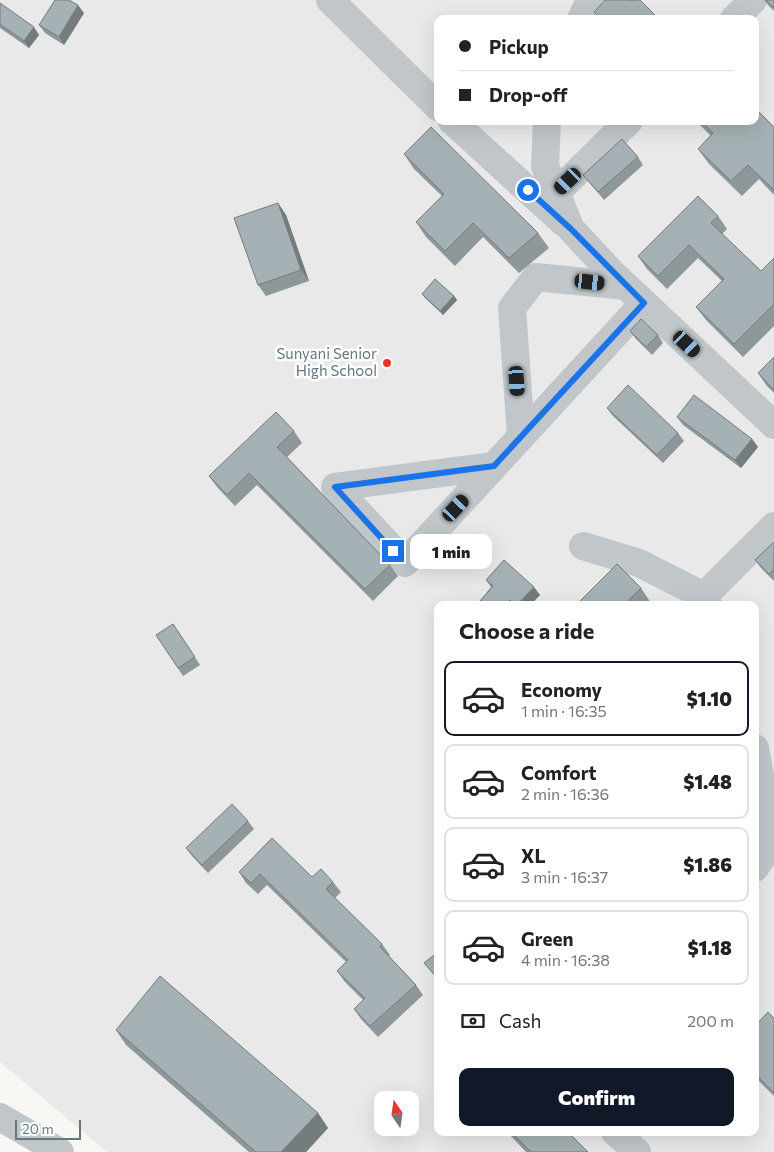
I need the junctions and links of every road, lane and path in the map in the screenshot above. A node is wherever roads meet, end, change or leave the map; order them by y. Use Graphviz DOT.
graph roads {
  1 [pos="330,0"];
  2 [pos="590,0"];
  3 [pos="753,0"];
  4 [pos="583,15"];
  5 [pos="738,15"];
  6 [pos="434,102"];
  7 [pos="456,125"];
  8 [pos="547,125"];
  9 [pos="625,125"];
  10 [pos="556,193"];
  11 [pos="571,229"];
  12 [pos="635,294"];
  13 [pos="774,425"];
  14 [pos="521,436"];
  15 [pos="494,466"];
  16 [pos="774,526"];
  17 [pos="583,546"];
  18 [pos="706,600"];
  19 [pos="759,768"];
  20 [pos="774,841"];
  21 [pos="759,862"];
  22 [pos="0,1117"];
  23 [pos="619,1136"];
  24 [pos="60,1152"];
  25 [pos="636,1152"];
  1 -- 6 [label="street"];
  2 -- 4 [label="street"];
  3 -- 5 [label="street"];
  7 -- 11 [label="street"];
  8 -- 10 [label="street"];
  9 -- 10 [label="street"];
  10 -- 11 [label="street"];
  11 -- 12 [label="street"];
  12 -- 13 [label="street"];
  12 -- 14 [label="street"];
  12 -- 14 [label="street"];
  14 -- 15 [label="street"];
  15 -- 15 [label="street"];
  16 -- 18 [label="street"];
  17 -- 18 [label="street"];
  19 -- 20 [label="street"];
  20 -- 21 [label="street"];
  22 -- 24 [label="street"];
  23 -- 25 [label="street"];
}
